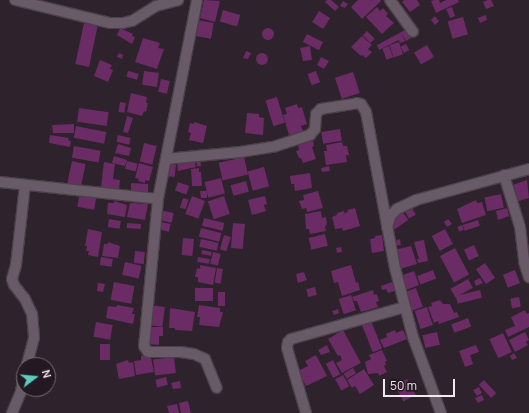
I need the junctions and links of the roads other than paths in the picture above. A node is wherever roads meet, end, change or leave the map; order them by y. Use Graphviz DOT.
graph roads {
  1 [pos="15,0"];
  2 [pos="178,0"];
  3 [pos="198,0"];
  4 [pos="390,0"];
  5 [pos="55,4"];
  6 [pos="413,32"];
  7 [pos="166,159"];
  8 [pos="529,169"];
  9 [pos="504,175"];
  10 [pos="0,182"];
  11 [pos="25,186"];
  12 [pos="158,199"];
  13 [pos="387,228"];
  14 [pos="529,278"];
  15 [pos="405,307"];
  16 [pos="28,357"];
  17 [pos="217,388"];
  18 [pos="19,397"];
  19 [pos="12,413"];
  20 [pos="306,413"];
  21 [pos="441,413"];
  1 -- 5 [label="street"];
  2 -- 5 [label="street"];
  3 -- 7 [label="street"];
  4 -- 6 [label="street"];
  7 -- 12 [label="street"];
  7 -- 13 [label="street"];
  8 -- 9 [label="street"];
  9 -- 13 [label="street"];
  9 -- 14 [label="street"];
  10 -- 11 [label="street"];
  11 -- 12 [label="street"];
  11 -- 16 [label="street"];
  12 -- 17 [label="street"];
  13 -- 15 [label="street"];
  15 -- 20 [label="street"];
  15 -- 21 [label="street"];
  18 -- 19 [label="street"];
}
